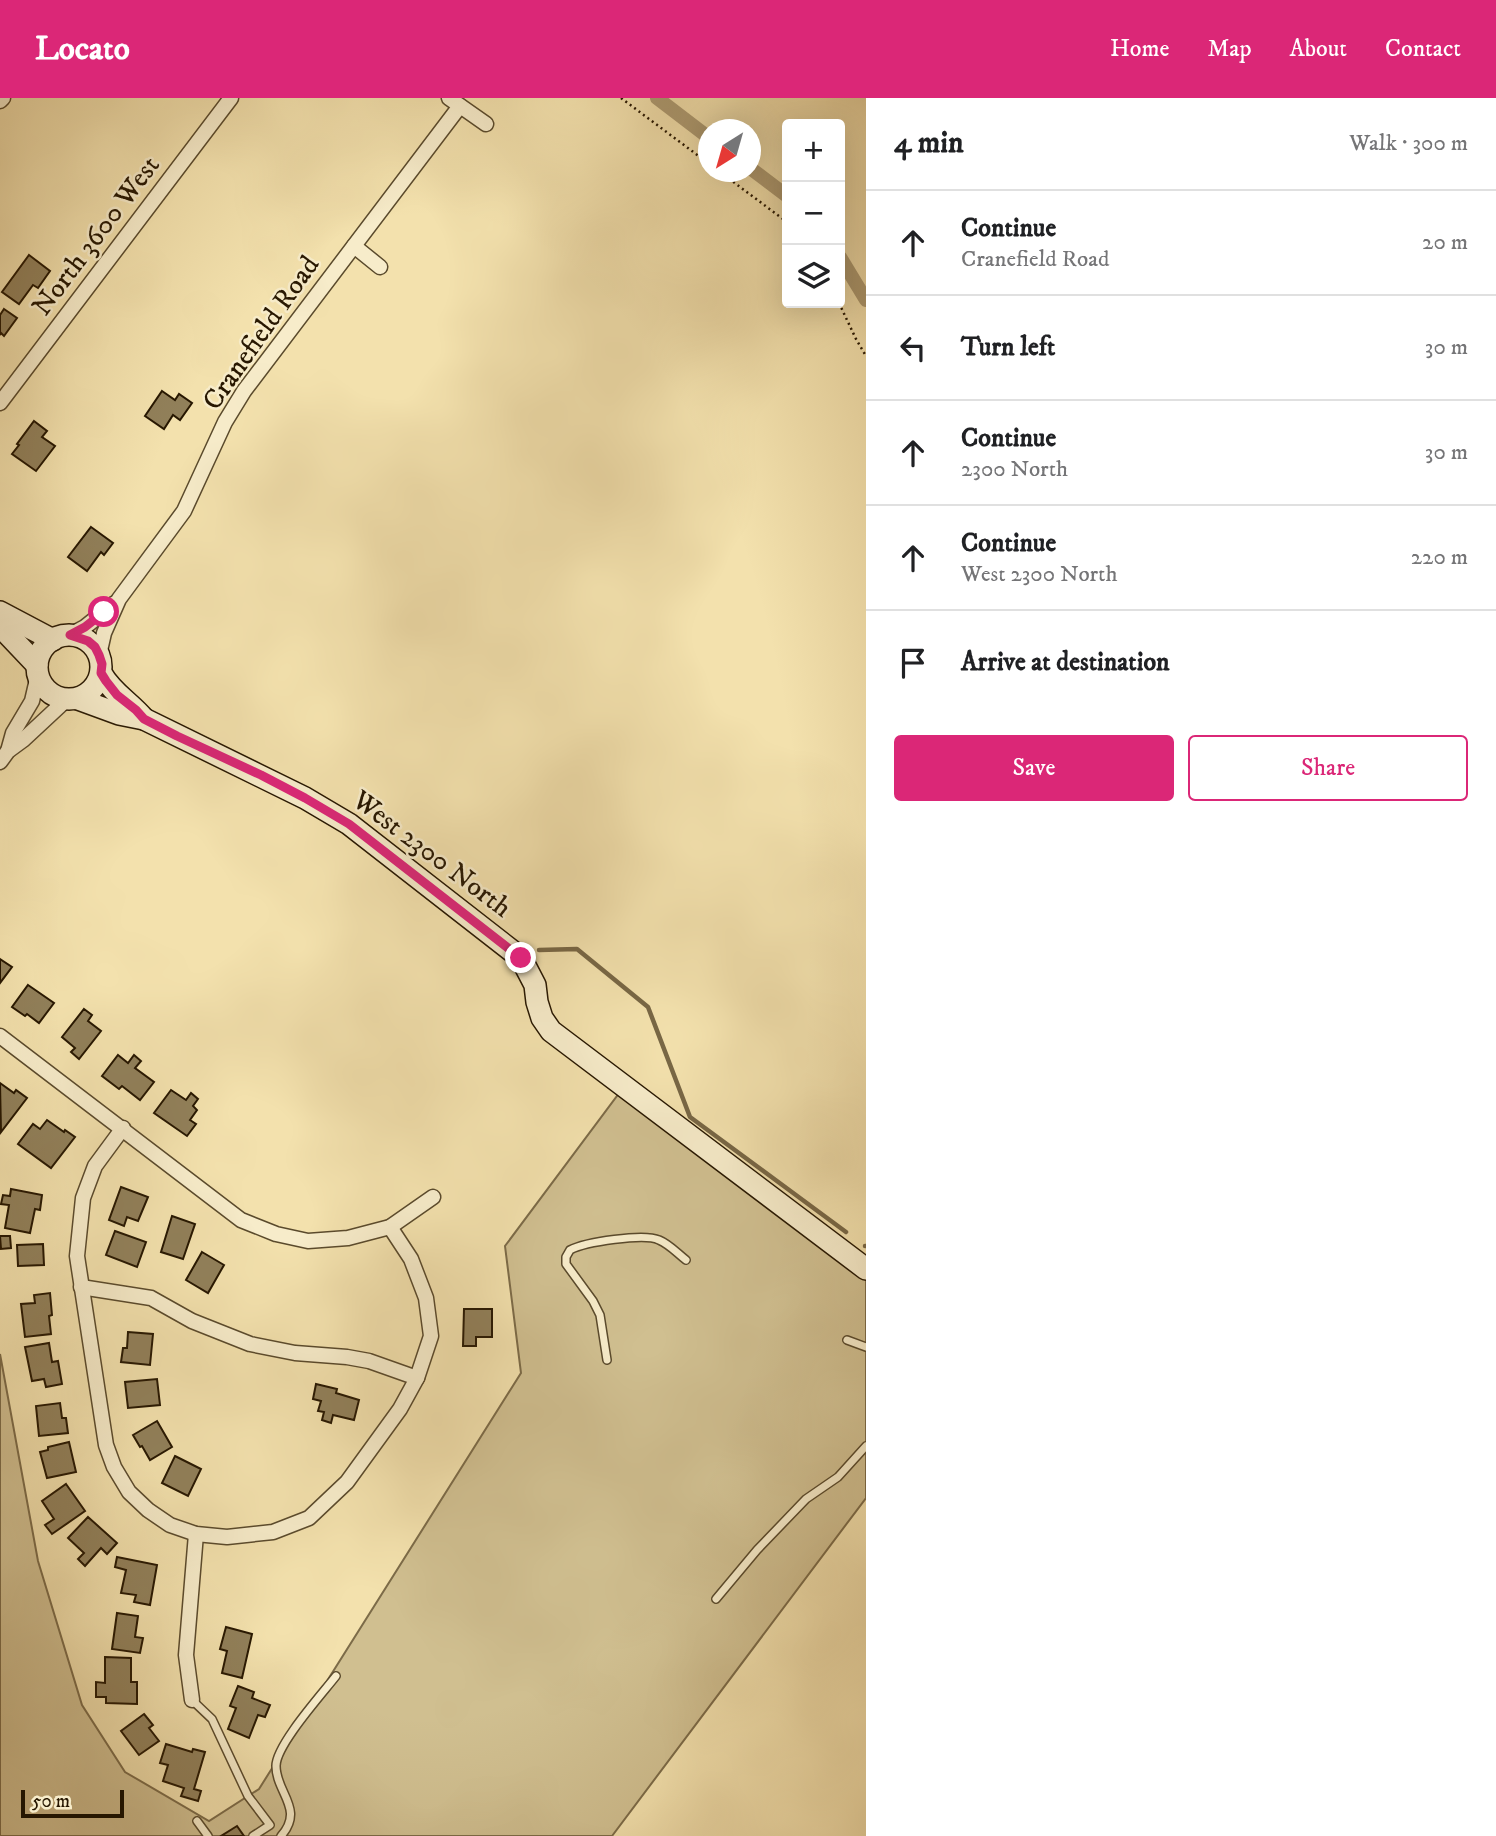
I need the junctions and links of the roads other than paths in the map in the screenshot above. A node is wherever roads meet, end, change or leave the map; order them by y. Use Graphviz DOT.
graph roads {
  1 [pos="231,98"];
  2 [pos="455,102"];
  3 [pos="485,124"];
  4 [pos="354,246"];
  5 [pos="380,267"];
  6 [pos="0,403"];
  7 [pos="119,599"];
  8 [pos="0,612"];
  9 [pos="0,626"];
  10 [pos="61,637"];
  11 [pos="100,664"];
  12 [pos="37,670"];
  13 [pos="72,699"];
  14 [pos="144,719"];
  15 [pos="4,756"];
  16 [pos="0,1035"];
  17 [pos="123,1128"];
  18 [pos="433,1197"];
  19 [pos="390,1227"];
  20 [pos="686,1260"];
  21 [pos="866,1269"];
  22 [pos="81,1287"];
  23 [pos="847,1340"];
  24 [pos="866,1347"];
  25 [pos="607,1360"];
  26 [pos="417,1378"];
  27 [pos="866,1446"];
  28 [pos="196,1534"];
  29 [pos="716,1599"];
  30 [pos="336,1676"];
  31 [pos="191,1700"];
  32 [pos="197,1821"];
  33 [pos="208,1836"];
  34 [pos="253,1836"];
  35 [pos="281,1836"];
  1 -- 6 [label="street, North 3600 West"];
  2 -- 3 [label="street"];
  2 -- 4 [label="street, Cranefield Road"];
  4 -- 5 [label="street"];
  4 -- 7 [label="street, Cranefield Road"];
  7 -- 10 [label="street, Cranefield Road"];
  7 -- 11 [label="street, Cranefield Road"];
  8 -- 10 [label="street"];
  9 -- 12 [label="street"];
  10 -- 11 [label="street"];
  10 -- 12 [label="street"];
  11 -- 13 [label="street"];
  11 -- 14 [label="street"];
  12 -- 13 [label="street"];
  12 -- 15 [label="street"];
  13 -- 14 [label="street"];
  13 -- 15 [label="street"];
  14 -- 21 [label="street, West 2300 North"];
  16 -- 17 [label="street"];
  17 -- 19 [label="street"];
  17 -- 22 [label="street"];
  18 -- 19 [label="street"];
  19 -- 26 [label="street"];
  20 -- 25 [label="lane"];
  22 -- 26 [label="street"];
  22 -- 28 [label="street"];
  23 -- 24 [label="lane"];
  26 -- 28 [label="street"];
  27 -- 29 [label="lane"];
  28 -- 31 [label="street"];
  30 -- 35 [label="lane"];
  31 -- 34 [label="lane"];
  32 -- 33 [label="lane"];
}
